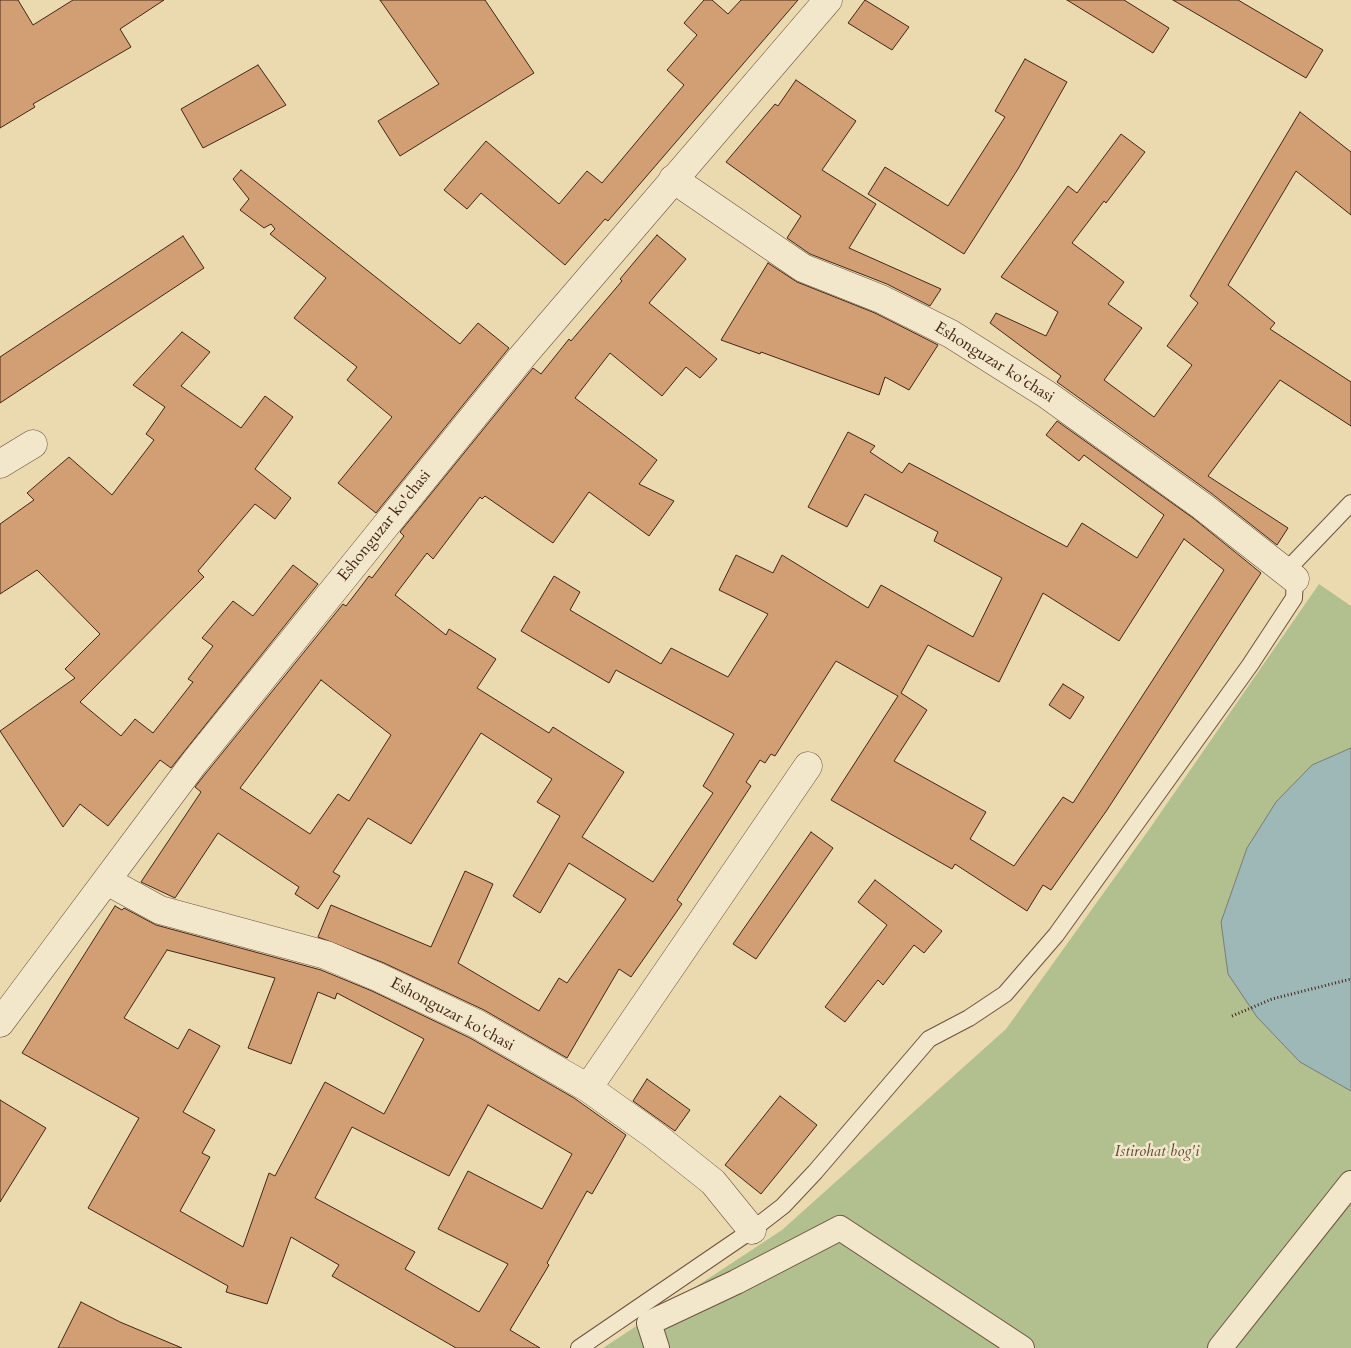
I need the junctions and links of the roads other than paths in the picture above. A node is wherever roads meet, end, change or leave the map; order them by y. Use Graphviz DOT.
graph roads {
  1 [pos="828,0"];
  2 [pos="674,179"];
  3 [pos="33,444"];
  4 [pos="0,464"];
  5 [pos="1348,511"];
  6 [pos="1290,575"];
  7 [pos="808,766"];
  8 [pos="107,881"];
  9 [pos="0,1023"];
  10 [pos="588,1088"];
  11 [pos="1351,1183"];
  12 [pos="752,1230"];
  13 [pos="579,1348"];
  14 [pos="657,1348"];
  15 [pos="1022,1348"];
  16 [pos="1220,1348"];
  1 -- 2 [label="street, Eshonguzar ko'chasi"];
  2 -- 6 [label="street, Eshonguzar ko'chasi"];
  2 -- 8 [label="street, Eshonguzar ko'chasi"];
  3 -- 4 [label="street"];
  5 -- 6 [label="lane"];
  6 -- 12 [label="lane"];
  7 -- 10 [label="street"];
  8 -- 9 [label="street, Eshonguzar ko'chasi"];
  8 -- 10 [label="street, Eshonguzar ko'chasi"];
  10 -- 12 [label="street, Eshonguzar ko'chasi"];
  11 -- 16 [label="street"];
  12 -- 13 [label="lane"];
  14 -- 15 [label="street"];
}
